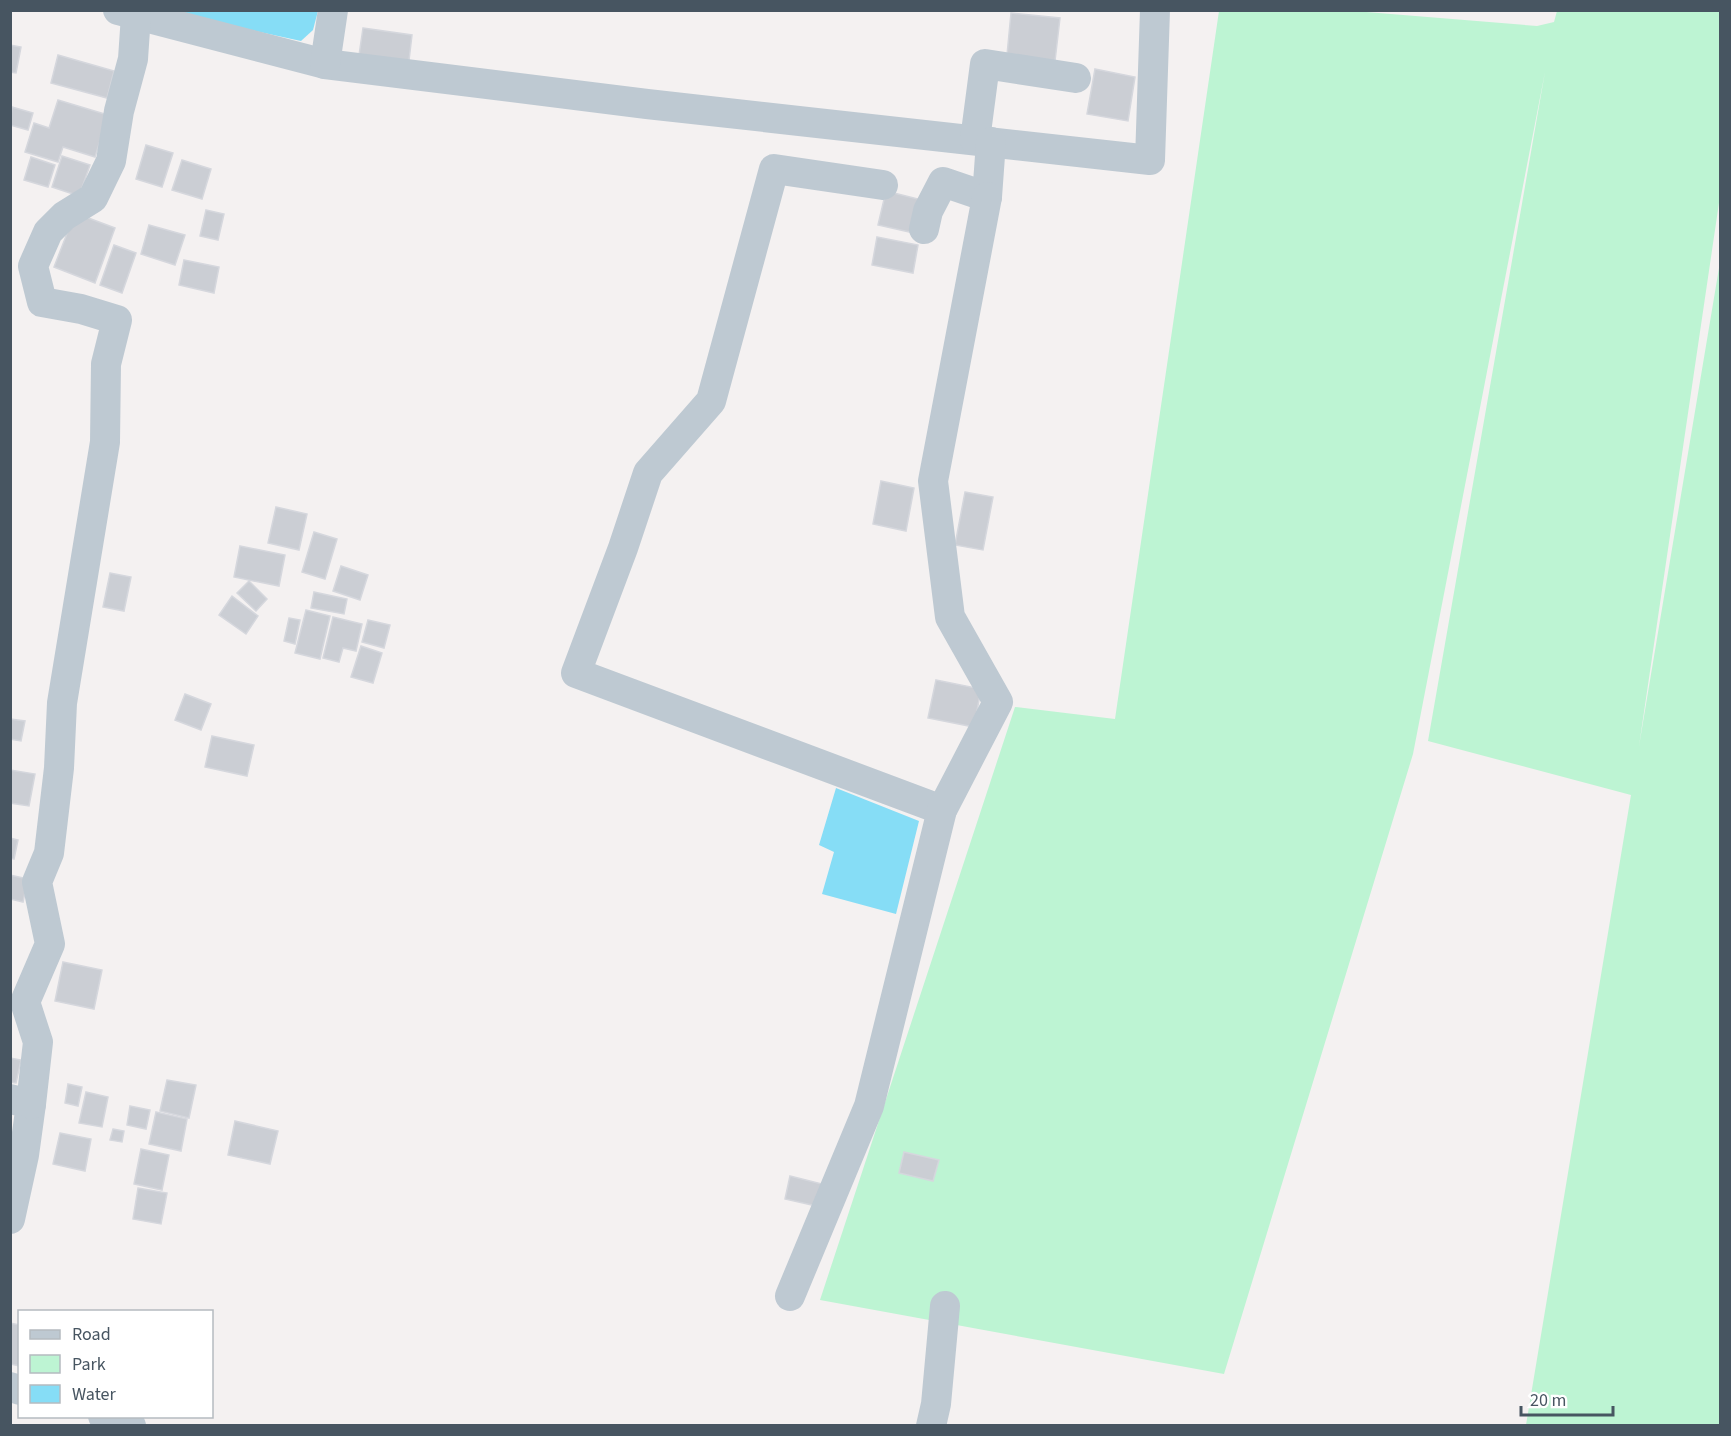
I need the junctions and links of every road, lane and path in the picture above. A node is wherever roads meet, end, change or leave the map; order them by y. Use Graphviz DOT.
graph roads {
  1 [pos="333,10"];
  2 [pos="1155,10"];
  3 [pos="127,13"];
  4 [pos="325,64"];
  5 [pos="1076,78"];
  6 [pos="983,141"];
  7 [pos="883,184"];
  8 [pos="987,197"];
  9 [pos="924,229"];
  10 [pos="942,810"];
  11 [pos="21,1102"];
  12 [pos="10,1219"];
  13 [pos="790,1296"];
  14 [pos="945,1306"];
  15 [pos="109,1418"];
  16 [pos="130,1425"];
  17 [pos="931,1425"];
  1 -- 4 [label="street"];
  2 -- 6 [label="street"];
  3 -- 4 [label="street"];
  3 -- 11 [label="street"];
  4 -- 6 [label="street"];
  5 -- 6 [label="street"];
  6 -- 8 [label="street"];
  7 -- 10 [label="street"];
  8 -- 9 [label="street"];
  8 -- 10 [label="street"];
  10 -- 13 [label="street"];
  11 -- 12 [label="street"];
  14 -- 17 [label="street"];
  15 -- 16 [label="street"];
}
